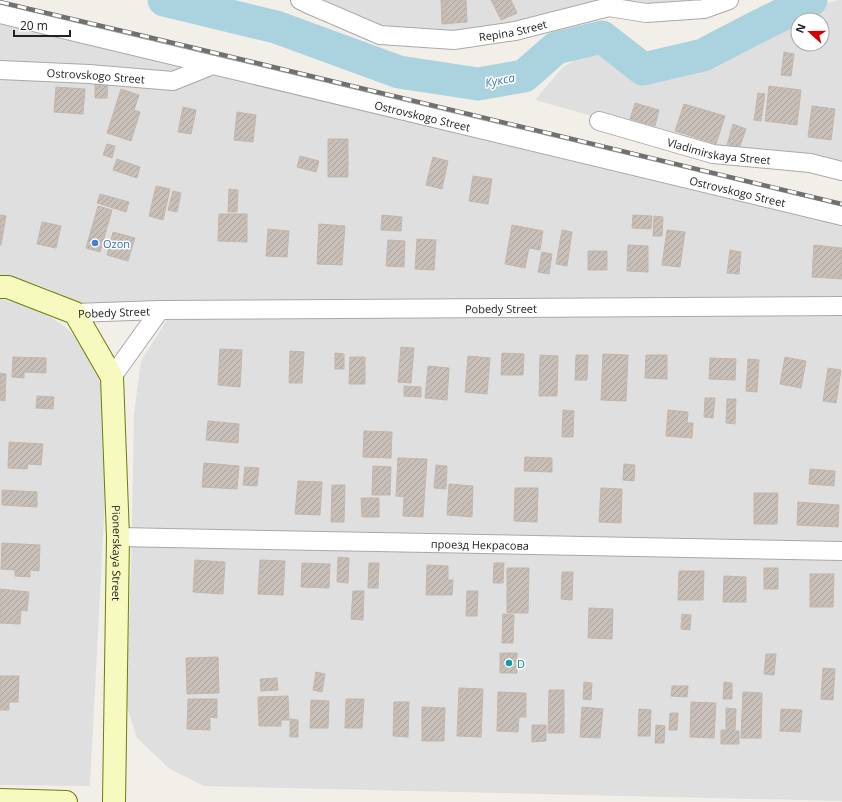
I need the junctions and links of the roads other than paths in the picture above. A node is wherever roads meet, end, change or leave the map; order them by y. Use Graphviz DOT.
graph roads {
  1 [pos="300,0"];
  2 [pos="729,0"];
  3 [pos="0,14"];
  4 [pos="213,65"];
  5 [pos="0,70"];
  6 [pos="599,121"];
  7 [pos="842,171"];
  8 [pos="842,216"];
  9 [pos="0,286"];
  10 [pos="842,306"];
  11 [pos="160,310"];
  12 [pos="75,314"];
  13 [pos="112,377"];
  14 [pos="118,537"];
  15 [pos="842,551"];
  16 [pos="0,800"];
  17 [pos="66,802"];
  18 [pos="114,802"];
  1 -- 2 [label="street, Repina Street"];
  3 -- 4 [label="street"];
  4 -- 5 [label="street, Ostrovskogo Street"];
  4 -- 8 [label="street, Ostrovskogo Street"];
  6 -- 7 [label="street, Vladimirskaya Street"];
  9 -- 12 [label="street, Pobedy Street"];
  10 -- 11 [label="street, Pobedy Street"];
  11 -- 12 [label="street, Pobedy Street"];
  11 -- 13 [label="street, Pobedy Street"];
  12 -- 13 [label="street, Pionerskaya Street"];
  13 -- 14 [label="street, Pionerskaya Street"];
  14 -- 15 [label="street, проезд Некрасова"];
  14 -- 18 [label="street, Pionerskaya Street"];
  16 -- 17 [label="street"];
}
